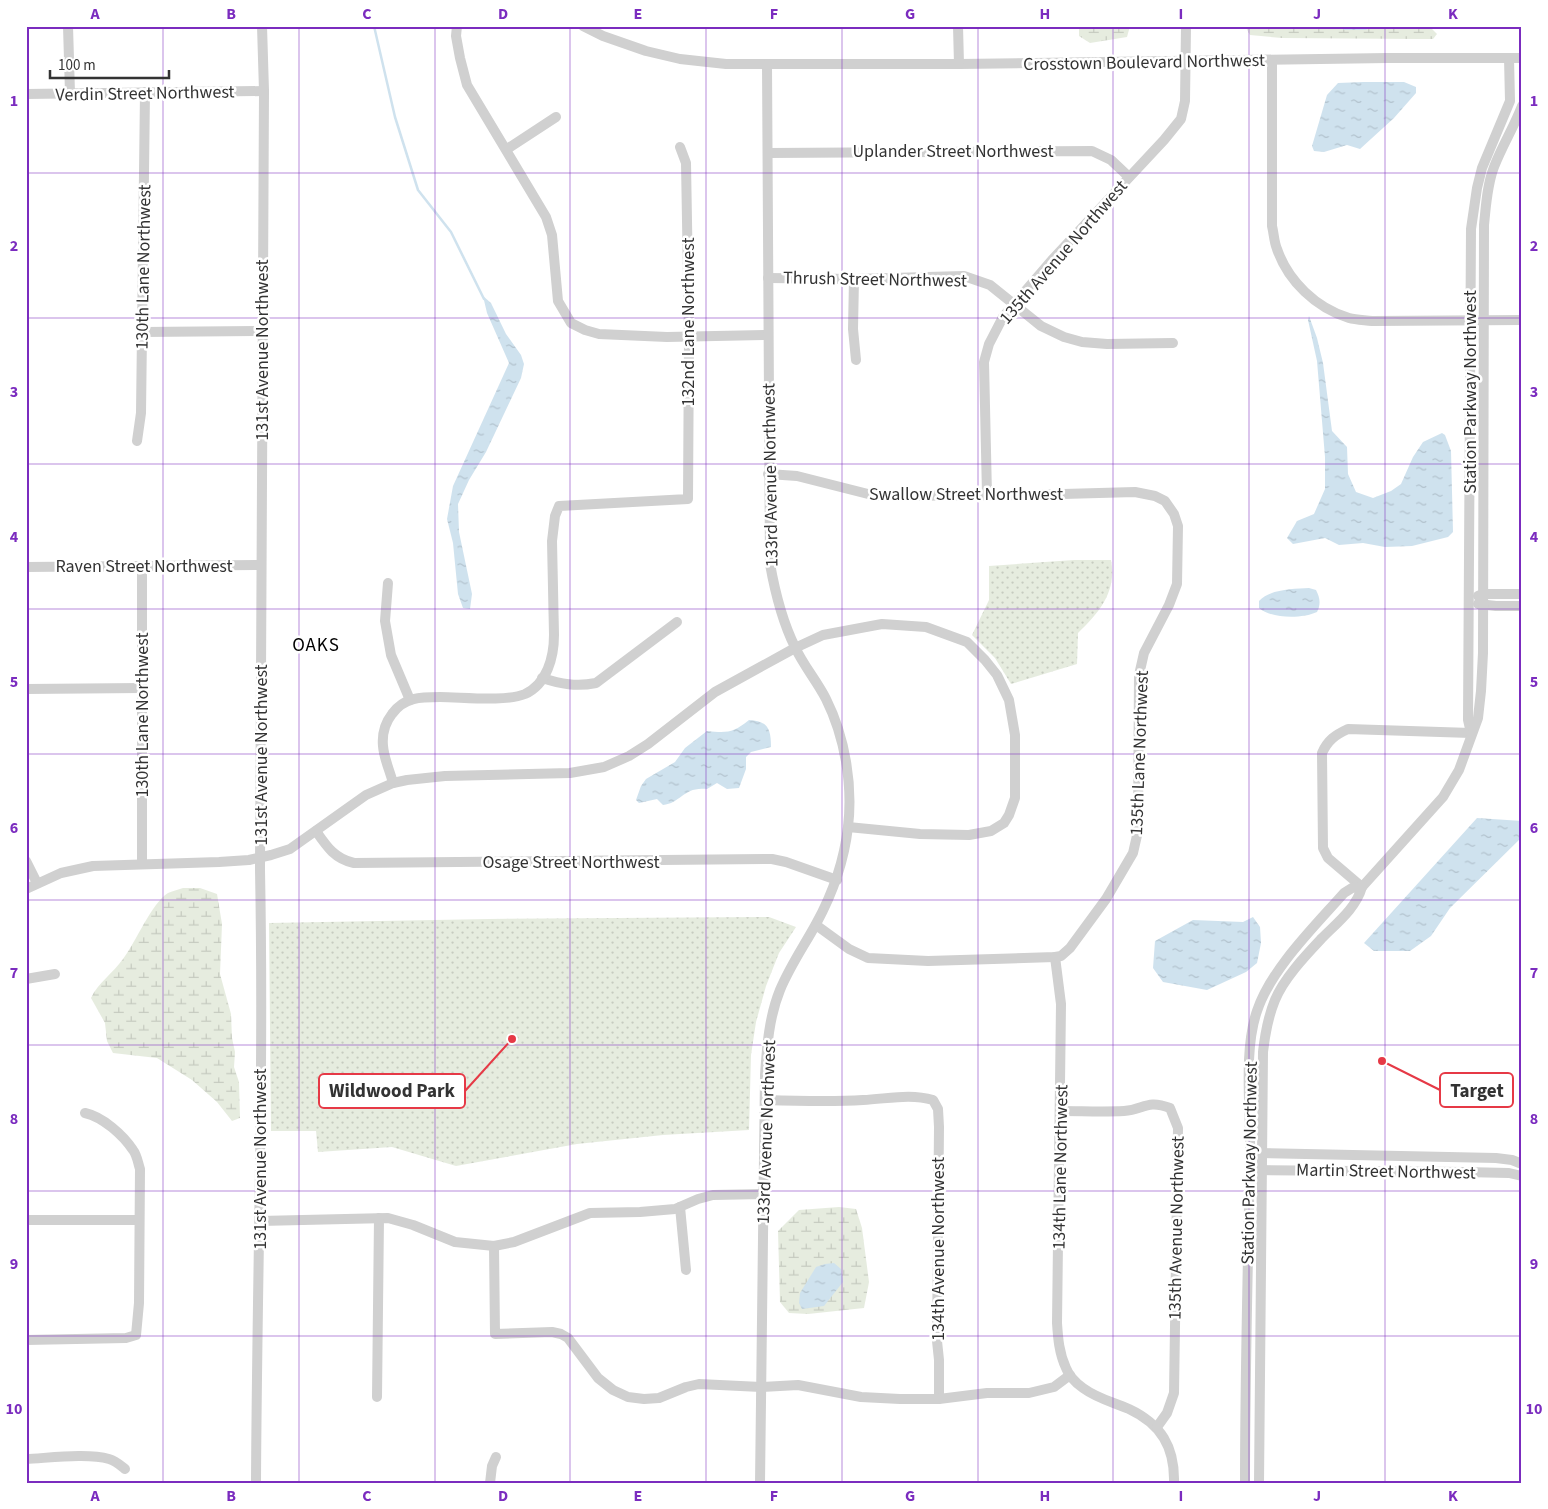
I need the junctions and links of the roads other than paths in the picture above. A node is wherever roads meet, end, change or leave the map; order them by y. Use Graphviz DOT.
graph roads {
  1 [pos="68,26"];
  2 [pos="262,26"];
  3 [pos="457,26"];
  4 [pos="582,26"];
  5 [pos="958,26"];
  6 [pos="1186,26"];
  7 [pos="1509,58"];
  8 [pos="1522,58"];
  9 [pos="1272,61"];
  10 [pos="1186,62"];
  11 [pos="959,64"];
  12 [pos="767,65"];
  13 [pos="145,92"];
  14 [pos="264,92"];
  15 [pos="70,93"];
  16 [pos="26,94"];
  17 [pos="1522,106"];
  18 [pos="556,116"];
  19 [pos="1499,128"];
  20 [pos="1511,133"];
  21 [pos="680,147"];
  22 [pos="506,149"];
  23 [pos="768,153"];
  24 [pos="1129,177"];
  25 [pos="1473,215"];
  26 [pos="1485,216"];
  27 [pos="768,278"];
  28 [pos="854,279"];
  29 [pos="1014,304"];
  30 [pos="1470,320"];
  31 [pos="1484,320"];
  32 [pos="1522,320"];
  33 [pos="262,331"];
  34 [pos="143,332"];
  35 [pos="689,336"];
  36 [pos="768,336"];
  37 [pos="1173,343"];
  38 [pos="856,360"];
  39 [pos="137,441"];
  40 [pos="768,474"];
  41 [pos="987,495"];
  42 [pos="1165,501"];
  43 [pos="142,566"];
  44 [pos="261,566"];
  45 [pos="26,567"];
  46 [pos="388,583"];
  47 [pos="1483,594"];
  48 [pos="1522,594"];
  49 [pos="1469,601"];
  50 [pos="1482,606"];
  51 [pos="1522,606"];
  52 [pos="677,622"];
  53 [pos="795,648"];
  54 [pos="542,678"];
  55 [pos="142,688"];
  56 [pos="26,689"];
  57 [pos="410,700"];
  58 [pos="1471,733"];
  59 [pos="393,783"];
  60 [pos="848,827"];
  61 [pos="316,831"];
  62 [pos="261,858"];
  63 [pos="26,861"];
  64 [pos="142,864"];
  65 [pos="837,880"];
  66 [pos="37,883"];
  67 [pos="1362,886"];
  68 [pos="26,888"];
  69 [pos="816,925"];
  70 [pos="1055,957"];
  71 [pos="55,974"];
  72 [pos="26,979"];
  73 [pos="1249,1074"];
  74 [pos="1263,1074"];
  75 [pos="766,1100"];
  76 [pos="1060,1111"];
  77 [pos="85,1114"];
  78 [pos="1250,1153"];
  79 [pos="1262,1153"];
  80 [pos="1522,1164"];
  81 [pos="1250,1170"];
  82 [pos="1262,1170"];
  83 [pos="1522,1176"];
  84 [pos="764,1194"];
  85 [pos="680,1207"];
  86 [pos="379,1218"];
  87 [pos="26,1220"];
  88 [pos="139,1220"];
  89 [pos="260,1220"];
  90 [pos="494,1246"];
  91 [pos="686,1270"];
  92 [pos="26,1340"];
  93 [pos="1070,1375"];
  94 [pos="761,1387"];
  95 [pos="377,1397"];
  96 [pos="939,1399"];
  97 [pos="1157,1427"];
  98 [pos="496,1457"];
  99 [pos="26,1459"];
  100 [pos="125,1469"];
  101 [pos="256,1483"];
  102 [pos="490,1483"];
  103 [pos="760,1483"];
  104 [pos="1174,1483"];
  105 [pos="1245,1483"];
  106 [pos="1260,1483"];
  1 -- 15 [label="street"];
  2 -- 14 [label="street, 131st Avenue Northwest"];
  3 -- 22 [label="street"];
  4 -- 12 [label="street, Crosstown Boulevard Northwest"];
  5 -- 11 [label="street"];
  6 -- 10 [label="street, 135th Avenue Northwest"];
  7 -- 8 [label="street, Crosstown Boulevard Northwest"];
  7 -- 9 [label="street, Crosstown Boulevard Northwest"];
  7 -- 19 [label="street, Station Parkway Northwest"];
  9 -- 10 [label="street, Crosstown Boulevard Northwest"];
  9 -- 30 [label="street"];
  10 -- 11 [label="street, Crosstown Boulevard Northwest"];
  10 -- 24 [label="street, 135th Avenue Northwest"];
  11 -- 12 [label="street, Crosstown Boulevard Northwest"];
  12 -- 23 [label="street, 133rd Avenue Northwest"];
  13 -- 14 [label="street, Verdin Street Northwest"];
  13 -- 15 [label="street, Verdin Street Northwest"];
  13 -- 34 [label="street, 130th Lane Northwest"];
  14 -- 33 [label="street, 131st Avenue Northwest"];
  15 -- 16 [label="street, Verdin Street Northwest"];
  17 -- 20 [label="street, Station Parkway Northwest"];
  18 -- 22 [label="street"];
  19 -- 20 [label="street"];
  19 -- 25 [label="street, Station Parkway Northwest"];
  20 -- 26 [label="street, Station Parkway Northwest"];
  21 -- 35 [label="street, 132nd Lane Northwest"];
  22 -- 35 [label="street"];
  23 -- 24 [label="street, Uplander Street Northwest"];
  23 -- 27 [label="street, 133rd Avenue Northwest"];
  24 -- 29 [label="street, 135th Avenue Northwest"];
  25 -- 26 [label="street"];
  25 -- 30 [label="street, Station Parkway Northwest"];
  26 -- 31 [label="street, Station Parkway Northwest"];
  27 -- 28 [label="street, Thrush Street Northwest"];
  27 -- 36 [label="street, 133rd Avenue Northwest"];
  28 -- 29 [label="street, Thrush Street Northwest"];
  28 -- 38 [label="street"];
  29 -- 37 [label="street, Thrush Street Northwest"];
  29 -- 41 [label="street, 135th Avenue Northwest"];
  30 -- 31 [label="street"];
  30 -- 49 [label="street, Station Parkway Northwest"];
  31 -- 32 [label="street"];
  31 -- 47 [label="street, Station Parkway Northwest"];
  33 -- 34 [label="street"];
  33 -- 44 [label="street, 131st Avenue Northwest"];
  34 -- 39 [label="street, 130th Lane Northwest"];
  35 -- 36 [label="street"];
  35 -- 54 [label="street, 132nd Lane Northwest"];
  36 -- 40 [label="street, 133rd Avenue Northwest"];
  40 -- 41 [label="street, Swallow Street Northwest"];
  40 -- 53 [label="street, 133rd Avenue Northwest"];
  41 -- 42 [label="street, Swallow Street Northwest"];
  42 -- 70 [label="street, 135th Lane Northwest"];
  43 -- 44 [label="street, Raven Street Northwest"];
  43 -- 45 [label="street, Raven Street Northwest"];
  43 -- 55 [label="street, 130th Lane Northwest"];
  44 -- 62 [label="street, 131st Avenue Northwest"];
  46 -- 57 [label="street"];
  47 -- 48 [label="street"];
  47 -- 49 [label="street"];
  47 -- 50 [label="street, Station Parkway Northwest"];
  49 -- 50 [label="street"];
  49 -- 58 [label="street, Station Parkway Northwest"];
  50 -- 51 [label="street"];
  50 -- 58 [label="street, Station Parkway Northwest"];
  52 -- 54 [label="street"];
  53 -- 59 [label="street"];
  53 -- 60 [label="street, 133rd Avenue Northwest"];
  53 -- 60 [label="street"];
  54 -- 57 [label="street"];
  55 -- 56 [label="street"];
  55 -- 64 [label="street, 130th Lane Northwest"];
  57 -- 59 [label="street"];
  58 -- 67 [label="street, Station Parkway Northwest"];
  58 -- 67 [label="street"];
  59 -- 61 [label="street"];
  60 -- 65 [label="street, 133rd Avenue Northwest"];
  61 -- 62 [label="street"];
  61 -- 65 [label="street, Osage Street Northwest"];
  62 -- 64 [label="street"];
  62 -- 89 [label="street, 131st Avenue Northwest"];
  63 -- 66 [label="street"];
  64 -- 66 [label="street"];
  65 -- 69 [label="street, 133rd Avenue Northwest"];
  66 -- 68 [label="street"];
  67 -- 73 [label="street, Station Parkway Northwest"];
  67 -- 74 [label="street, Station Parkway Northwest"];
  69 -- 70 [label="street"];
  69 -- 75 [label="street, 133rd Avenue Northwest"];
  70 -- 76 [label="street, 134th Lane Northwest"];
  71 -- 72 [label="street"];
  73 -- 74 [label="street"];
  73 -- 78 [label="street, Station Parkway Northwest"];
  74 -- 79 [label="street, Station Parkway Northwest"];
  75 -- 84 [label="street, 133rd Avenue Northwest"];
  75 -- 96 [label="street, 134th Avenue Northwest"];
  76 -- 93 [label="street, 134th Lane Northwest"];
  76 -- 97 [label="street, 135th Avenue Northwest"];
  77 -- 88 [label="street"];
  78 -- 79 [label="street, Martin Street Northwest"];
  78 -- 81 [label="street, Station Parkway Northwest"];
  79 -- 80 [label="street, Martin Street Northwest"];
  79 -- 82 [label="street, Station Parkway Northwest"];
  81 -- 82 [label="street, Martin Street Northwest"];
  81 -- 105 [label="street, Station Parkway Northwest"];
  82 -- 83 [label="street, Martin Street Northwest"];
  82 -- 106 [label="street, Station Parkway Northwest"];
  84 -- 85 [label="street"];
  84 -- 94 [label="street, 133rd Avenue Northwest"];
  85 -- 90 [label="street"];
  85 -- 91 [label="street"];
  86 -- 89 [label="street"];
  86 -- 90 [label="street"];
  86 -- 95 [label="street"];
  87 -- 88 [label="street"];
  88 -- 92 [label="street"];
  89 -- 101 [label="street, 131st Avenue Northwest"];
  90 -- 94 [label="street"];
  93 -- 96 [label="street"];
  93 -- 97 [label="street"];
  94 -- 96 [label="street"];
  94 -- 103 [label="street, 133rd Avenue Northwest"];
  97 -- 104 [label="street"];
  98 -- 102 [label="street"];
  99 -- 100 [label="street"];
}
